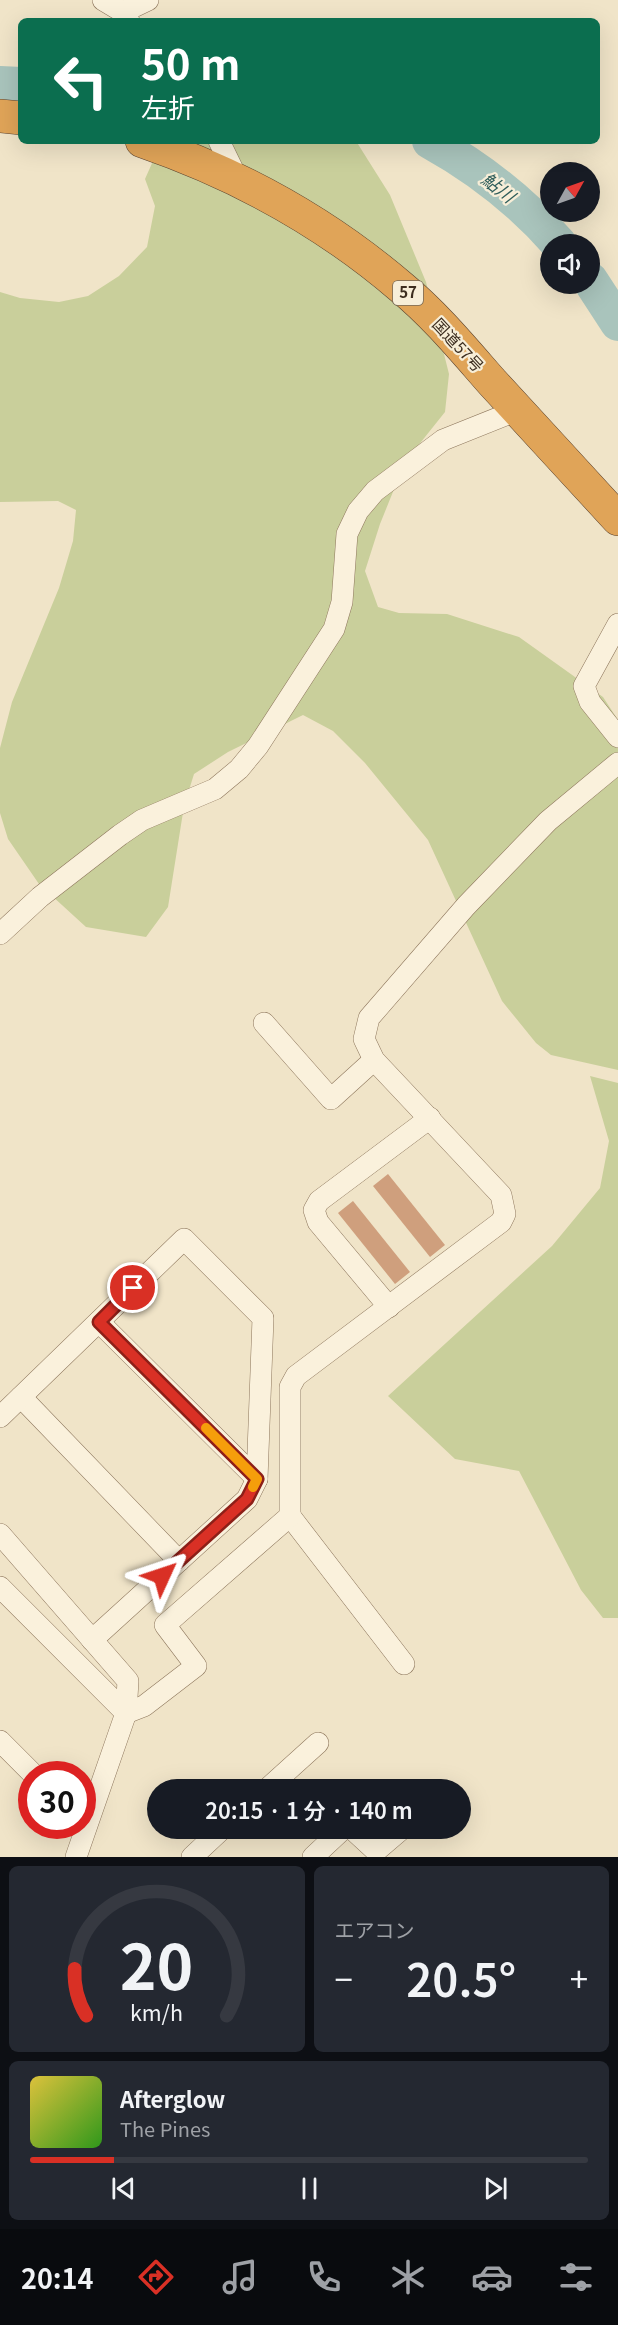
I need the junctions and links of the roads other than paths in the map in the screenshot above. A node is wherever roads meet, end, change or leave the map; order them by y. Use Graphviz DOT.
graph roads {
  1 [pos="103,0"];
  2 [pos="148,0"];
  3 [pos="126,17"];
  4 [pos="0,116"];
  5 [pos="18,118"];
  6 [pos="150,144"];
  7 [pos="220,144"];
  8 [pos="237,178"];
  9 [pos="518,410"];
  10 [pos="618,519"];
  11 [pos="618,624"];
  12 [pos="618,737"];
  13 [pos="618,763"];
  14 [pos="0,934"];
  15 [pos="264,1023"];
  16 [pos="374,1060"];
  17 [pos="429,1118"];
  18 [pos="389,1307"];
  19 [pos="99,1322"];
  20 [pos="21,1397"];
  21 [pos="0,1417"];
  22 [pos="257,1479"];
  23 [pos="290,1516"];
  24 [pos="0,1534"];
  25 [pos="179,1561"];
  26 [pos="0,1587"];
  27 [pos="92,1640"];
  28 [pos="404,1664"];
  29 [pos="126,1713"];
  30 [pos="0,1741"];
  31 [pos="318,1743"];
  32 [pos="20,1761"];
  33 [pos="278,1779"];
  34 [pos="96,1796"];
  35 [pos="81,1839"];
  36 [pos="211,1839"];
  37 [pos="332,1839"];
  38 [pos="363,1839"];
  39 [pos="390,1839"];
  40 [pos="76,1857"];
  41 [pos="192,1857"];
  42 [pos="313,1857"];
  1 -- 3 [label="street"];
  2 -- 3 [label="street"];
  4 -- 5 [label="highway"];
  6 -- 8 [label="highway, 国道57号 / 57"];
  7 -- 8 [label="street"];
  8 -- 9 [label="highway, 国道57号 / 57"];
  9 -- 10 [label="highway, 国道57号 / 57"];
  9 -- 14 [label="street"];
  11 -- 12 [label="street"];
  13 -- 16 [label="street"];
  15 -- 16 [label="street"];
  16 -- 17 [label="street"];
  17 -- 18 [label="street"];
  17 -- 18 [label="street"];
  18 -- 23 [label="street"];
  19 -- 20 [label="street"];
  19 -- 22 [label="street"];
  19 -- 22 [label="street"];
  20 -- 21 [label="street"];
  20 -- 25 [label="street"];
  22 -- 25 [label="street"];
  23 -- 28 [label="street"];
  23 -- 29 [label="street"];
  24 -- 27 [label="street"];
  25 -- 27 [label="street"];
  26 -- 29 [label="street"];
  27 -- 29 [label="street"];
  29 -- 34 [label="street"];
  30 -- 32 [label="street"];
  31 -- 33 [label="street"];
  35 -- 40 [label="street"];
  36 -- 41 [label="street"];
  37 -- 42 [label="street"];
  38 -- 39 [label="street"];
}
